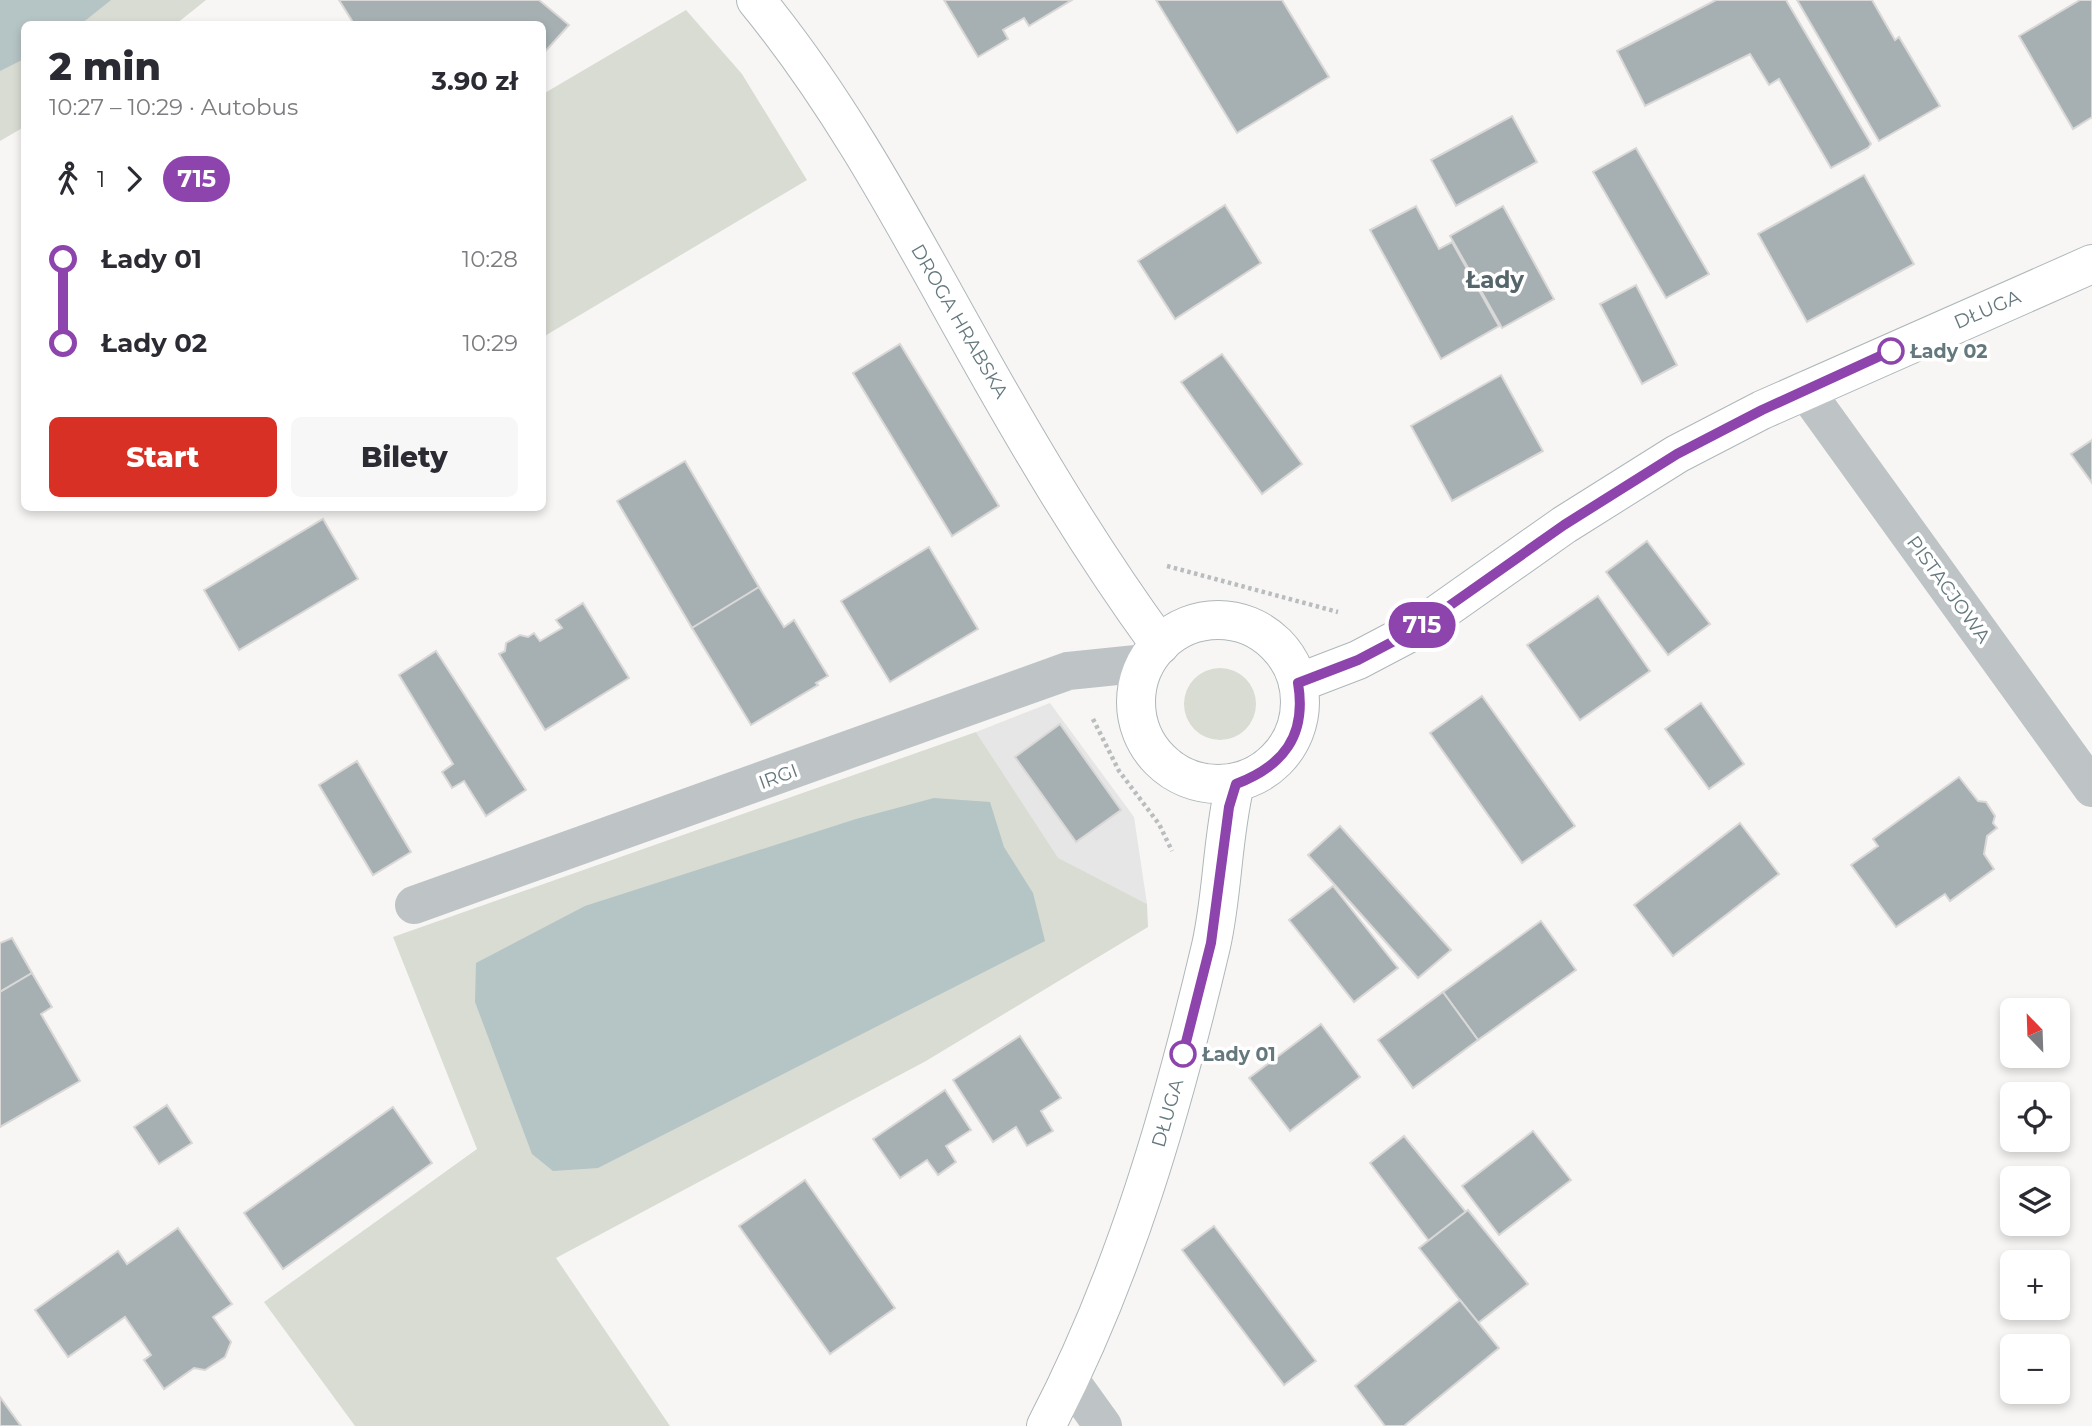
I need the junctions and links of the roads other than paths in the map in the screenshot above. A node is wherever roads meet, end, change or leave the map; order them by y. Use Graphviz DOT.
graph roads {
  1 [pos="756,0"];
  2 [pos="2092,264"];
  3 [pos="1805,390"];
  4 [pos="1153,654"];
  5 [pos="1298,683"];
  6 [pos="1236,784"];
  7 [pos="2092,788"];
  8 [pos="414,905"];
  9 [pos="1070,1380"];
  10 [pos="1046,1426"];
  11 [pos="1103,1426"];
  1 -- 4 [label="street, DROGA HRABSKA"];
  2 -- 3 [label="street, DŁUGA"];
  3 -- 5 [label="street, DŁUGA"];
  3 -- 7 [label="street, PISTACJOWA"];
  4 -- 5 [label="street"];
  4 -- 6 [label="street"];
  4 -- 8 [label="street, IRGI"];
  5 -- 6 [label="street"];
  6 -- 9 [label="street, DŁUGA"];
  9 -- 10 [label="street, DŁUGA"];
  9 -- 11 [label="street"];
}
